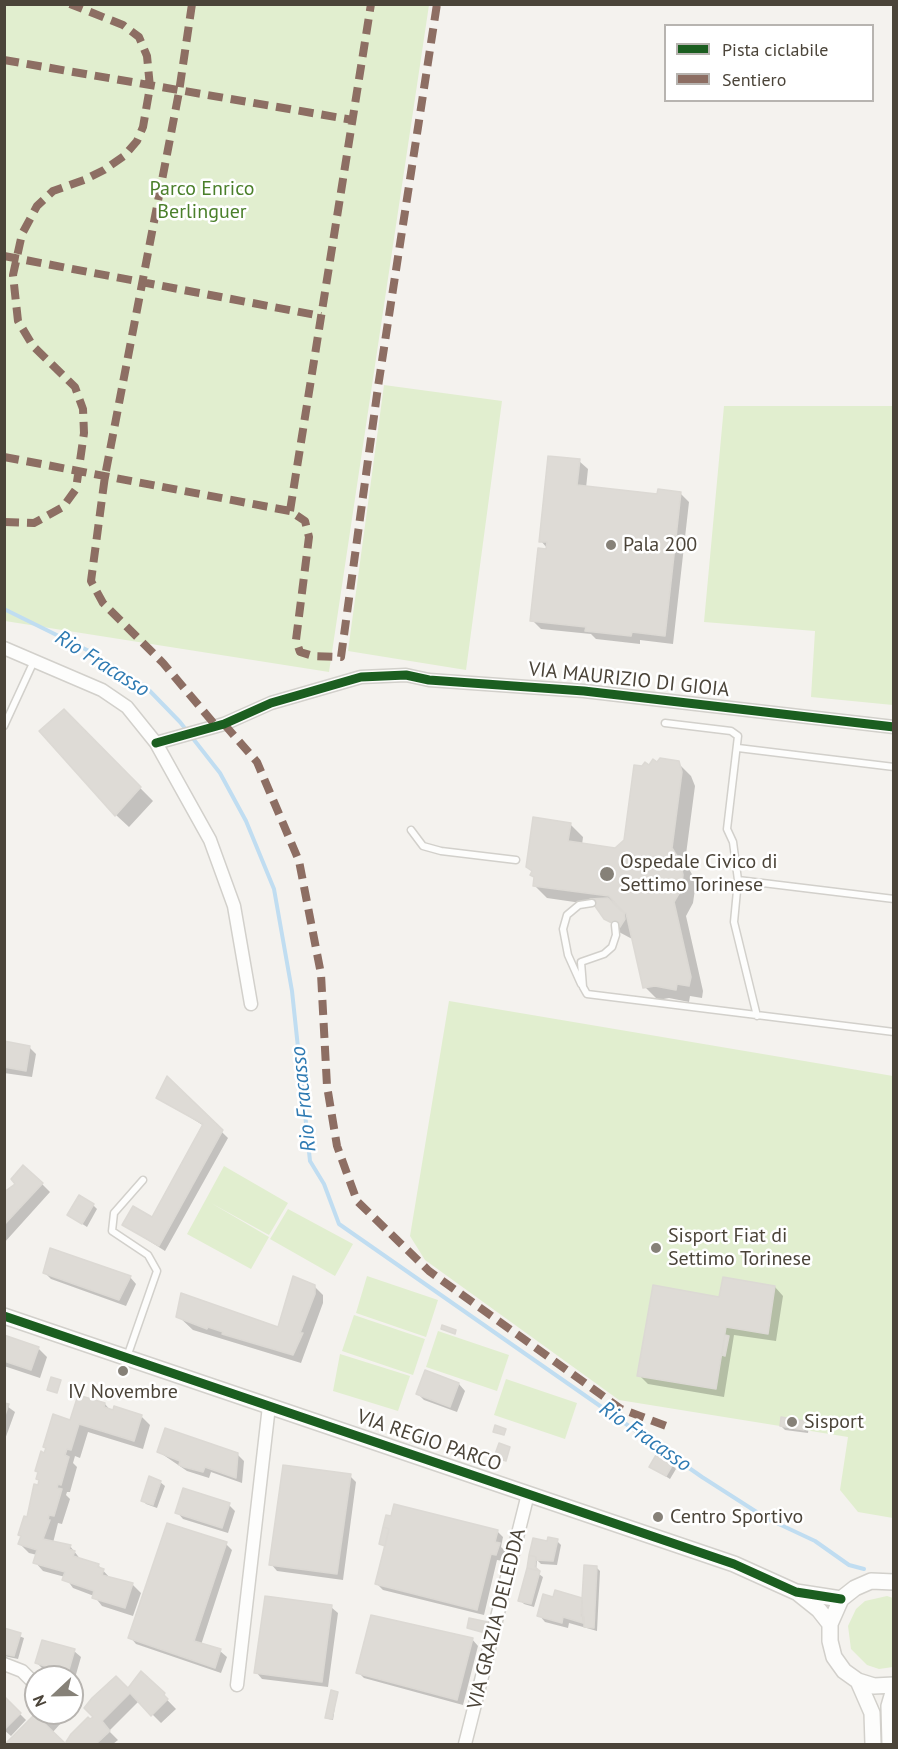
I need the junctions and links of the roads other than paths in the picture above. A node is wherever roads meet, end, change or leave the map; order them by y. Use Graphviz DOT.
graph roads {
  1 [pos="4,648"];
  2 [pos="34,660"];
  3 [pos="665,723"];
  4 [pos="4,726"];
  5 [pos="894,727"];
  6 [pos="156,743"];
  7 [pos="738,748"];
  8 [pos="894,767"];
  9 [pos="411,830"];
  10 [pos="516,860"];
  11 [pos="738,880"];
  12 [pos="894,899"];
  13 [pos="592,903"];
  14 [pos="615,925"];
  15 [pos="583,987"];
  16 [pos="251,1004"];
  17 [pos="757,1016"];
  18 [pos="894,1032"];
  19 [pos="142,1180"];
  20 [pos="4,1316"];
  21 [pos="126,1357"];
  22 [pos="269,1406"];
  23 [pos="528,1494"];
  24 [pos="894,1582"];
  25 [pos="796,1592"];
  26 [pos="842,1599"];
  27 [pos="830,1624"];
  28 [pos="4,1664"];
  29 [pos="24,1673"];
  30 [pos="858,1681"];
  31 [pos="237,1685"];
  32 [pos="894,1687"];
  33 [pos="891,1743"];
  34 [pos="465,1744"];
  35 [pos="873,1744"];
  1 -- 2 [label="street"];
  2 -- 4 [label="lane"];
  2 -- 6 [label="street"];
  3 -- 7 [label="lane"];
  5 -- 6 [label="street, VIA MAURIZIO DI GIOIA"];
  6 -- 16 [label="street"];
  7 -- 8 [label="lane"];
  7 -- 11 [label="lane"];
  9 -- 10 [label="lane"];
  11 -- 12 [label="lane"];
  11 -- 17 [label="lane"];
  13 -- 15 [label="lane"];
  14 -- 15 [label="lane"];
  15 -- 17 [label="lane"];
  17 -- 18 [label="lane"];
  19 -- 21 [label="lane"];
  20 -- 21 [label="street, VIA REGIO PARCO"];
  21 -- 22 [label="street, VIA REGIO PARCO"];
  22 -- 23 [label="street, VIA REGIO PARCO"];
  22 -- 31 [label="street"];
  23 -- 25 [label="street, VIA REGIO PARCO"];
  23 -- 34 [label="street, VIA GRAZIA DELEDDA"];
  24 -- 26 [label="street"];
  25 -- 26 [label="street, VIA REGIO PARCO"];
  25 -- 27 [label="street, VIA REGIO PARCO"];
  26 -- 27 [label="street"];
  27 -- 30 [label="street"];
  28 -- 29 [label="street"];
  30 -- 32 [label="street"];
  30 -- 35 [label="street"];
  32 -- 33 [label="street"];
}
